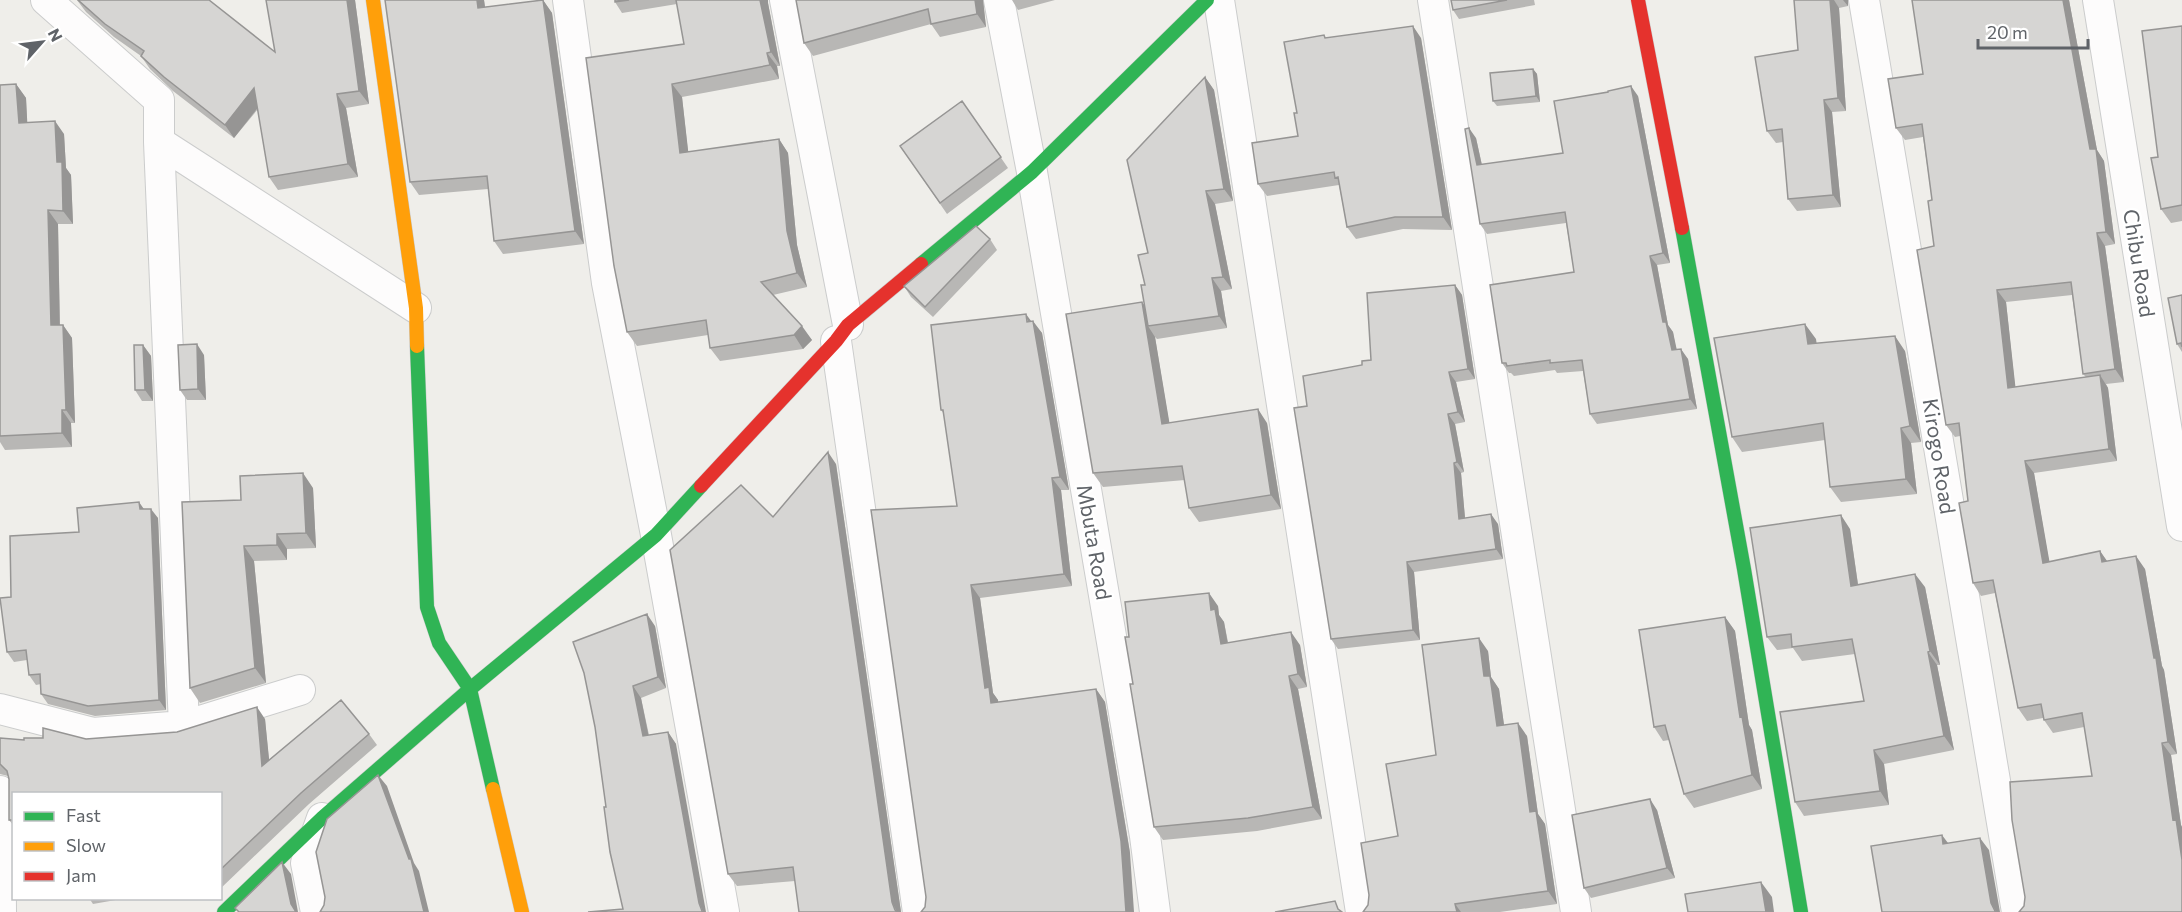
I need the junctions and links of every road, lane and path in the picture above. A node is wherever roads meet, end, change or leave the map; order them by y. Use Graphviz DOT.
graph roads {
  1 [pos="46,0"];
  2 [pos="373,0"];
  3 [pos="568,0"];
  4 [pos="785,0"];
  5 [pos="999,0"];
  6 [pos="1207,0"];
  7 [pos="1219,0"];
  8 [pos="1433,0"];
  9 [pos="1638,0"];
  10 [pos="1864,0"];
  11 [pos="2098,0"];
  12 [pos="159,142"];
  13 [pos="1032,172"];
  14 [pos="416,308"];
  15 [pos="842,333"];
  16 [pos="2182,526"];
  17 [pos="656,535"];
  18 [pos="470,689"];
  19 [pos="300,690"];
  20 [pos="0,709"];
  21 [pos="184,726"];
  22 [pos="0,790"];
  23 [pos="322,818"];
  24 [pos="1,912"];
  25 [pos="224,912"];
  26 [pos="316,912"];
  27 [pos="522,912"];
  28 [pos="724,912"];
  29 [pos="918,912"];
  30 [pos="1155,912"];
  31 [pos="1361,912"];
  32 [pos="1576,912"];
  33 [pos="1801,912"];
  34 [pos="2017,912"];
  1 -- 12 [label="street"];
  2 -- 14 [label="street"];
  3 -- 17 [label="street"];
  4 -- 15 [label="street"];
  5 -- 13 [label="street, Mbuta Road"];
  6 -- 13 [label="street"];
  7 -- 31 [label="street"];
  8 -- 32 [label="street"];
  9 -- 33 [label="street"];
  10 -- 34 [label="street, Kirogo Road"];
  11 -- 16 [label="street, Chibu Road"];
  12 -- 14 [label="street"];
  12 -- 21 [label="street"];
  13 -- 15 [label="street"];
  13 -- 30 [label="street, Mbuta Road"];
  14 -- 18 [label="street"];
  15 -- 17 [label="street"];
  15 -- 29 [label="street"];
  17 -- 18 [label="street"];
  17 -- 28 [label="street"];
  18 -- 23 [label="street"];
  18 -- 27 [label="street"];
  19 -- 21 [label="street"];
  20 -- 21 [label="street"];
  22 -- 24 [label="street"];
  23 -- 25 [label="street"];
  23 -- 26 [label="street"];
}
